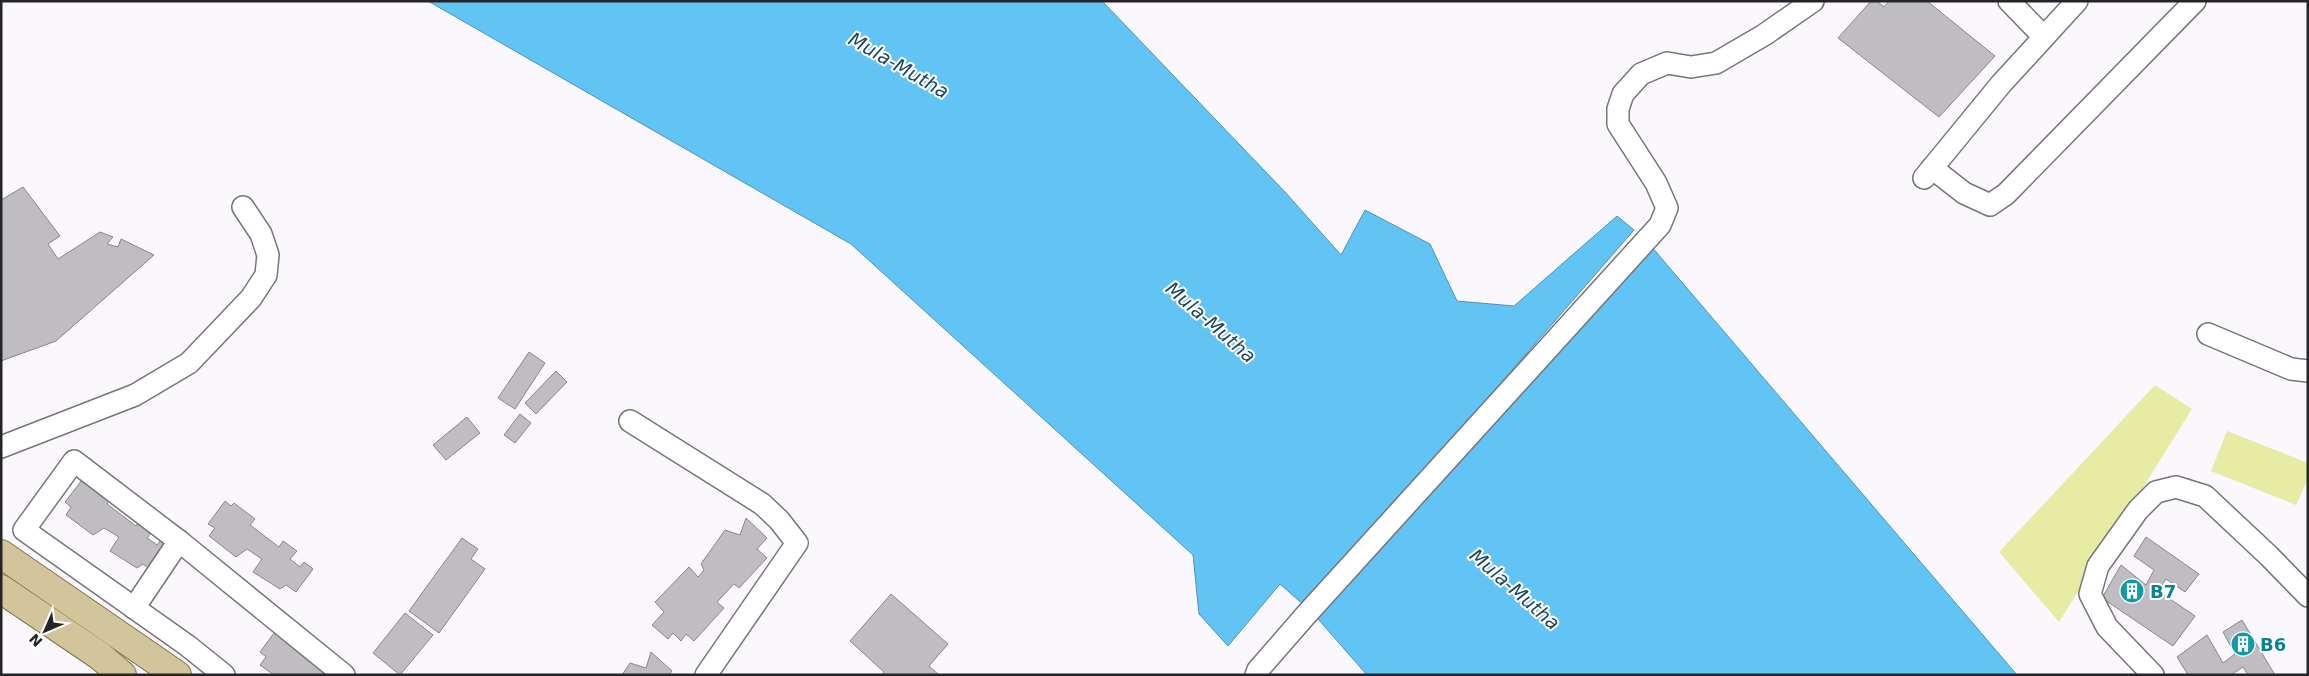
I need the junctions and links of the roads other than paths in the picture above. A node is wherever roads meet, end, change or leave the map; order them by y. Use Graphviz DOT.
graph roads {
  1 [pos="1812,1"];
  2 [pos="2009,1"];
  3 [pos="2078,1"];
  4 [pos="2195,1"];
  5 [pos="2044,37"];
  6 [pos="243,207"];
  7 [pos="2208,334"];
  8 [pos="2308,371"];
  9 [pos="630,422"];
  10 [pos="1,447"];
  11 [pos="179,541"];
  12 [pos="1,554"];
  13 [pos="1,590"];
  14 [pos="2308,596"];
  15 [pos="134,608"];
  16 [pos="188,646"];
  17 [pos="1257,672"];
  18 [pos="174,673"];
  19 [pos="122,675"];
  20 [pos="224,675"];
  21 [pos="344,675"];
  22 [pos="706,675"];
  23 [pos="2153,675"];
  1 -- 17 [label="street"];
  2 -- 5 [label="street"];
  3 -- 5 [label="street"];
  4 -- 5 [label="street"];
  6 -- 10 [label="street"];
  7 -- 8 [label="street"];
  9 -- 22 [label="street"];
  11 -- 15 [label="street"];
  11 -- 15 [label="street"];
  11 -- 21 [label="street"];
  12 -- 18 [label="main road"];
  13 -- 19 [label="main road"];
  14 -- 23 [label="street"];
  15 -- 16 [label="street"];
  16 -- 18 [label="street"];
  16 -- 20 [label="street"];
}
